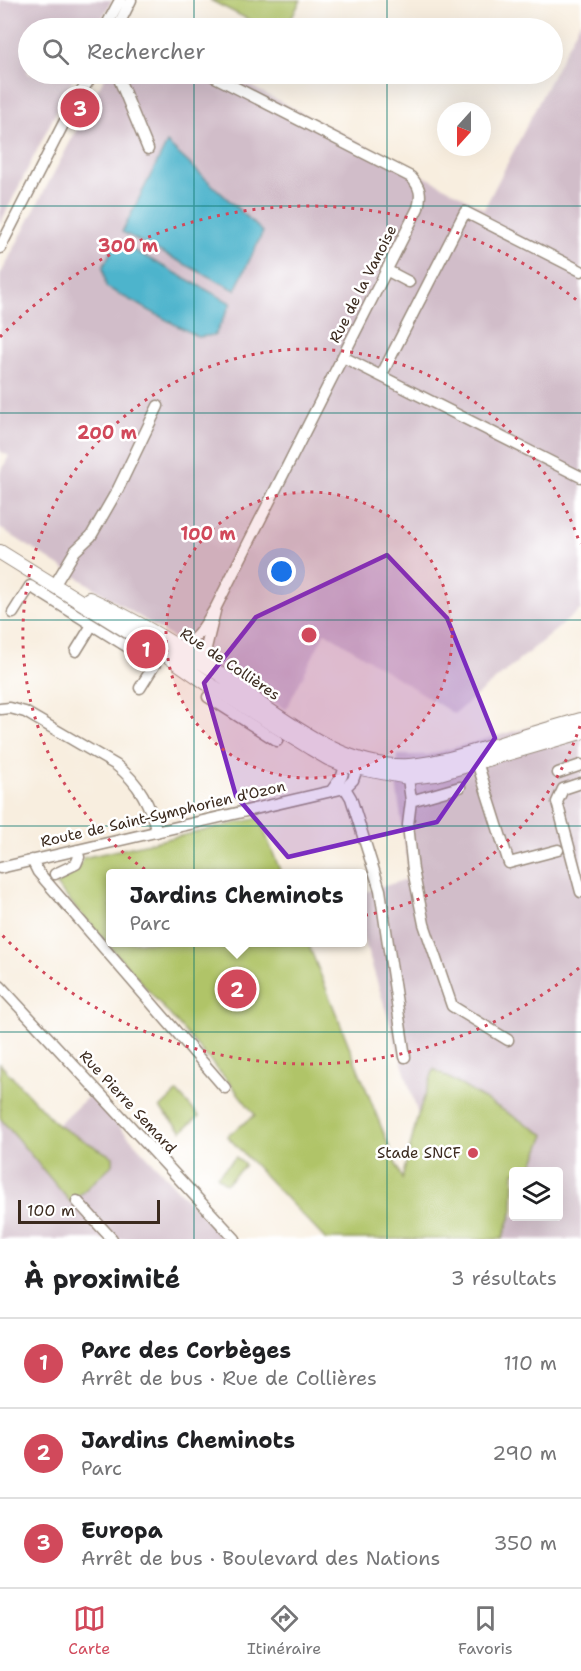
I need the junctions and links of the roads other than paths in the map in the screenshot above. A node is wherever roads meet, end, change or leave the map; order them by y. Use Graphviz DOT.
graph roads {
  1 [pos="120,0"];
  2 [pos="131,0"];
  3 [pos="110,18"];
  4 [pos="123,18"];
  5 [pos="81,84"];
  6 [pos="86,84"];
  7 [pos="121,84"];
  8 [pos="229,84"];
  9 [pos="74,103"];
  10 [pos="148,149"];
  11 [pos="0,248"];
  12 [pos="386,270"];
  13 [pos="581,272"];
  14 [pos="409,282"];
  15 [pos="343,357"];
  16 [pos="381,376"];
  17 [pos="158,406"];
  18 [pos="581,477"];
  19 [pos="0,544"];
  20 [pos="0,552"];
  21 [pos="57,580"];
  22 [pos="216,607"];
  23 [pos="13,613"];
  24 [pos="92,625"];
  25 [pos="127,639"];
  26 [pos="76,651"];
  27 [pos="172,651"];
  28 [pos="195,660"];
  29 [pos="140,688"];
  30 [pos="208,697"];
  31 [pos="0,709"];
  32 [pos="245,714"];
  33 [pos="581,720"];
  34 [pos="581,732"];
  35 [pos="537,739"];
  36 [pos="277,741"];
  37 [pos="353,762"];
  38 [pos="477,762"];
  39 [pos="581,765"];
  40 [pos="407,771"];
  41 [pos="558,774"];
  42 [pos="581,783"];
  43 [pos="460,787"];
  44 [pos="345,788"];
  45 [pos="332,790"];
  46 [pos="411,801"];
  47 [pos="157,832"];
  48 [pos="558,849"];
  49 [pos="77,850"];
  50 [pos="32,860"];
  51 [pos="0,868"];
  52 [pos="55,874"];
  53 [pos="581,892"];
  54 [pos="0,986"];
  55 [pos="508,1040"];
  56 [pos="405,1057"];
  57 [pos="225,1088"];
  58 [pos="77,1201"];
  59 [pos="112,1239"];
  60 [pos="235,1239"];
  1 -- 3 [label="street"];
  2 -- 4 [label="street"];
  5 -- 9 [label="street"];
  6 -- 9 [label="street"];
  7 -- 10 [label="street"];
  8 -- 12 [label="street, Rue de la Vanoise"];
  9 -- 11 [label="street"];
  12 -- 14 [label="street"];
  12 -- 15 [label="street, Rue de la Vanoise"];
  13 -- 16 [label="street"];
  15 -- 16 [label="street"];
  15 -- 22 [label="street, Rue de la Vanoise"];
  16 -- 18 [label="street"];
  17 -- 21 [label="street"];
  19 -- 21 [label="main road, Rue de Collières"];
  20 -- 25 [label="main road, Rue de Collières"];
  21 -- 27 [label="main road, Rue de Collières"];
  22 -- 27 [label="street, Rue de la Vanoise"];
  22 -- 28 [label="street, Rue de la Vanoise"];
  23 -- 24 [label="street, Rue de Collières"];
  24 -- 25 [label="street, Rue de Collières"];
  24 -- 26 [label="street"];
  25 -- 27 [label="main road, Rue de Collières"];
  25 -- 29 [label="street, Rue de Collières"];
  27 -- 28 [label="main road, Rue de Collières"];
  27 -- 32 [label="main road, Rue de Collières"];
  28 -- 37 [label="main road, Rue de Collières"];
  30 -- 32 [label="street, Rue de Collières"];
  31 -- 47 [label="street"];
  32 -- 36 [label="street, Rue de Collières"];
  32 -- 37 [label="main road, Rue de Collières"];
  33 -- 35 [label="main road"];
  34 -- 35 [label="main road"];
  35 -- 38 [label="main road"];
  35 -- 40 [label="main road"];
  37 -- 40 [label="main road"];
  37 -- 44 [label="street"];
  37 -- 45 [label="street"];
  38 -- 40 [label="main road"];
  38 -- 48 [label="street"];
  39 -- 41 [label="street"];
  40 -- 46 [label="street"];
  42 -- 53 [label="street"];
  43 -- 46 [label="street"];
  44 -- 45 [label="street, Route de Saint-Symphorien d'Ozon"];
  44 -- 56 [label="street"];
  45 -- 47 [label="street, Route de Saint-Symphorien d'Ozon"];
  46 -- 55 [label="street"];
  47 -- 49 [label="street, Route de Saint-Symphorien d'Ozon"];
  49 -- 50 [label="street, Route de Saint-Symphorien d'Ozon"];
  49 -- 52 [label="street"];
  50 -- 51 [label="street, Route de Saint-Symphorien d'Ozon"];
  50 -- 57 [label="street"];
  54 -- 60 [label="street, Rue Pierre Semard"];
  58 -- 59 [label="street"];
}
